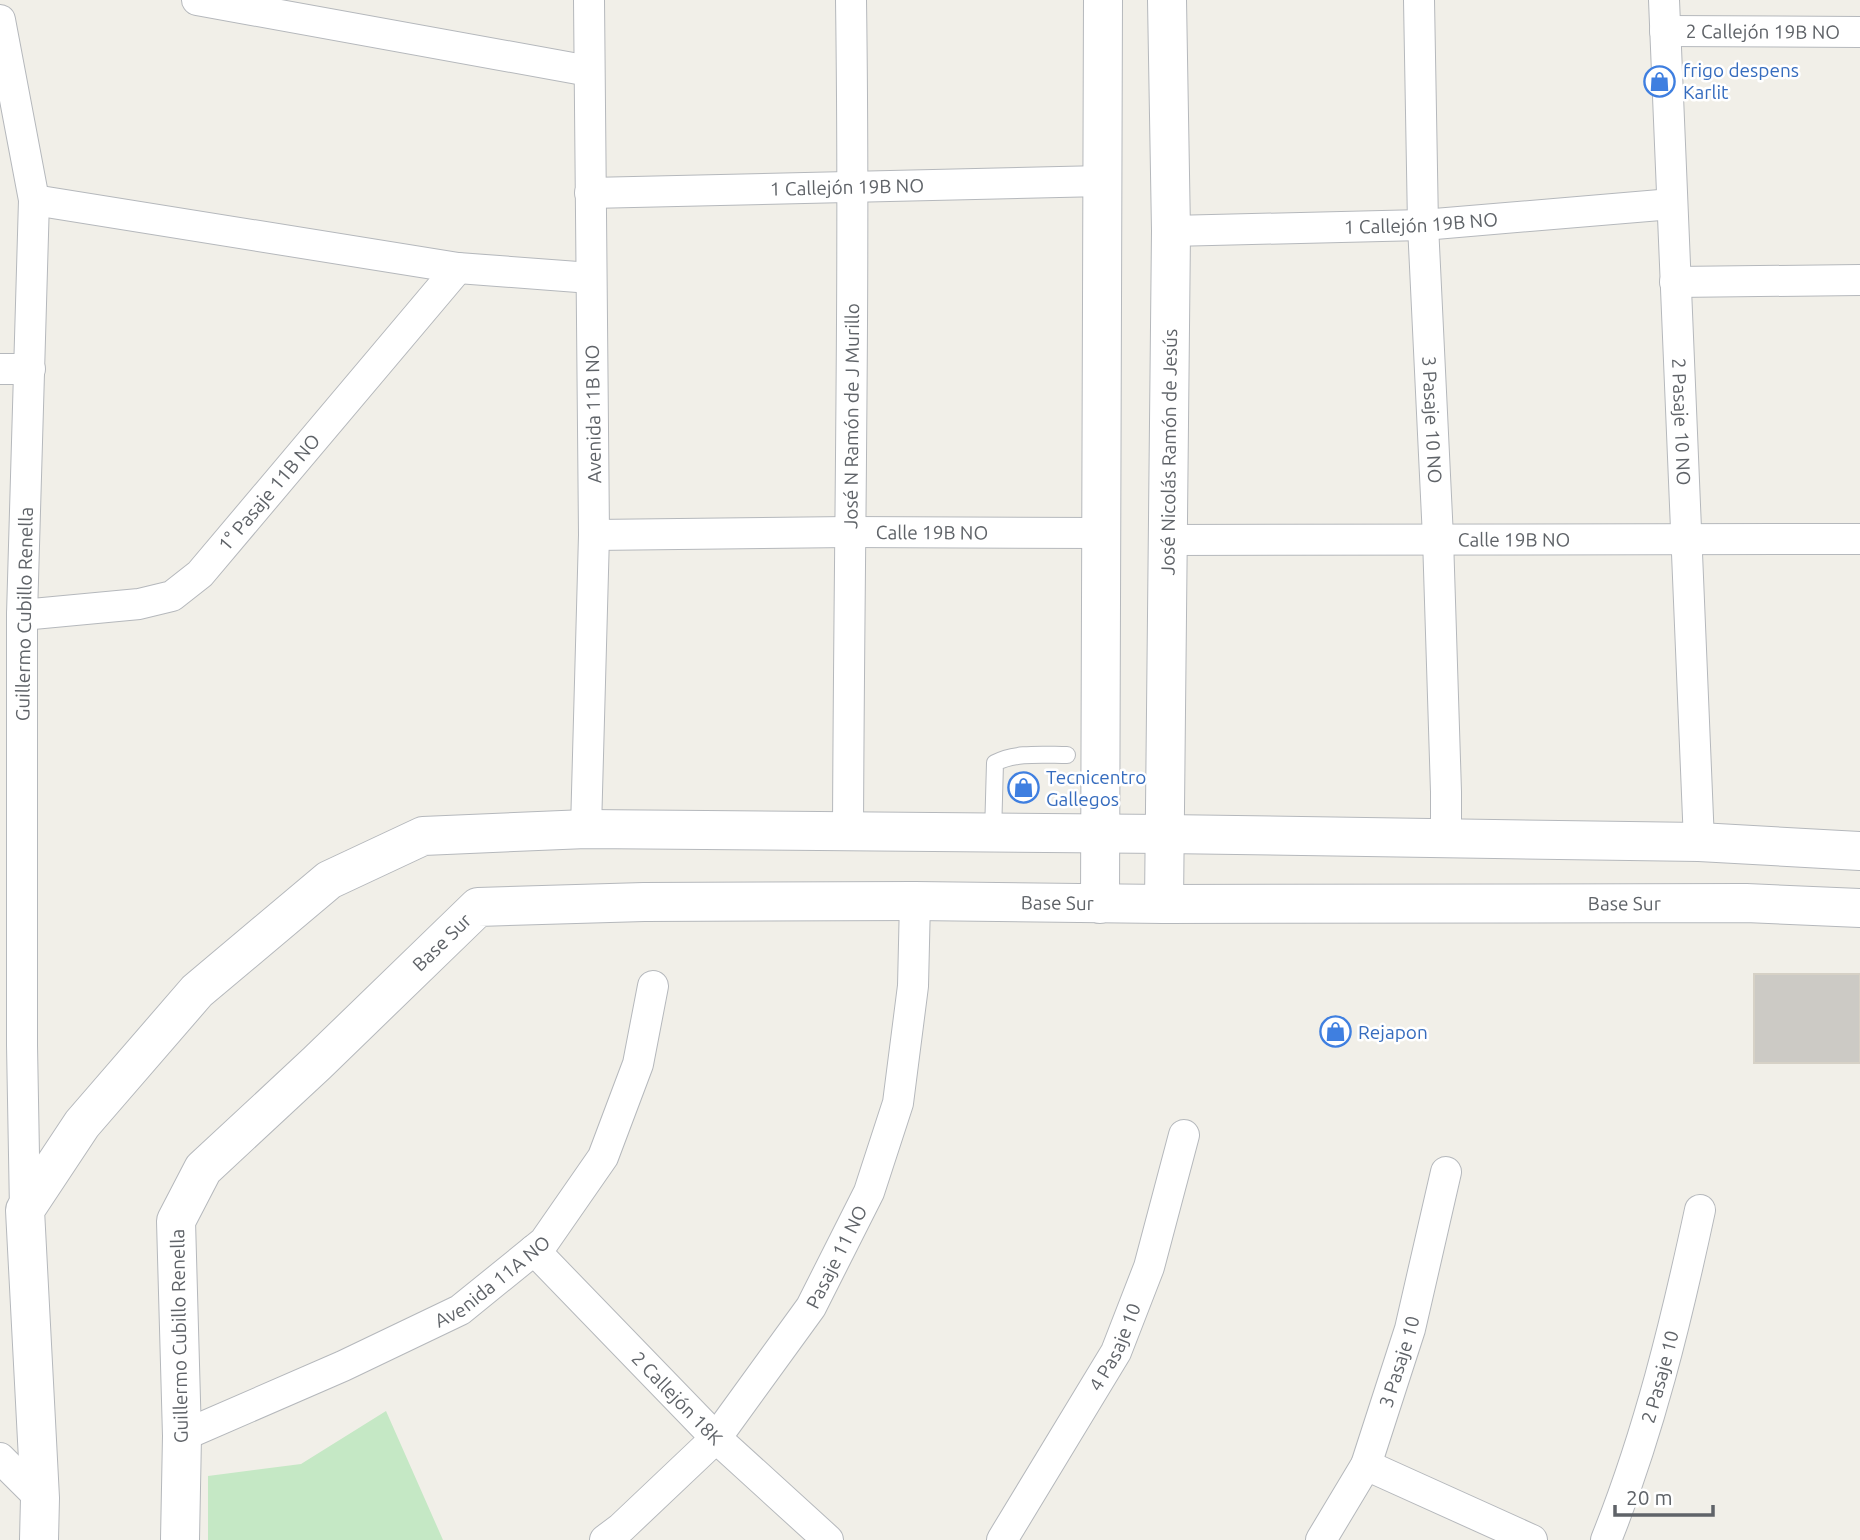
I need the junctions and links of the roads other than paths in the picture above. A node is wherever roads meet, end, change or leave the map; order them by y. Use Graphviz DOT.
graph roads {
  1 [pos="197,0"];
  2 [pos="589,0"];
  3 [pos="851,0"];
  4 [pos="1103,0"];
  5 [pos="1167,0"];
  6 [pos="1419,0"];
  7 [pos="1664,0"];
  8 [pos="0,20"];
  9 [pos="1665,31"];
  10 [pos="1860,32"];
  11 [pos="589,71"];
  12 [pos="1103,181"];
  13 [pos="854,188"];
  14 [pos="590,193"];
  15 [pos="34,200"];
  16 [pos="1672,204"];
  17 [pos="1423,225"];
  18 [pos="1171,232"];
  19 [pos="458,268"];
  20 [pos="591,278"];
  21 [pos="1860,280"];
  22 [pos="1675,282"];
  23 [pos="0,369"];
  24 [pos="30,369"];
  25 [pos="849,532"];
  26 [pos="1102,533"];
  27 [pos="594,535"];
  28 [pos="1686,537"];
  29 [pos="1438,538"];
  30 [pos="1860,539"];
  31 [pos="1168,540"];
  32 [pos="22,615"];
  33 [pos="1067,755"];
  34 [pos="586,829"];
  35 [pos="848,832"];
  36 [pos="993,834"];
  37 [pos="1165,834"];
  38 [pos="1099,835"];
  39 [pos="1446,839"];
  40 [pos="1699,842"];
  41 [pos="1860,851"];
  42 [pos="915,901"];
  43 [pos="1100,904"];
  44 [pos="1164,904"];
  45 [pos="1860,908"];
  46 [pos="653,986"];
  47 [pos="317,1063"];
  48 [pos="1184,1135"];
  49 [pos="1446,1172"];
  50 [pos="25,1210"];
  51 [pos="1700,1210"];
  52 [pos="534,1250"];
  53 [pos="182,1436"];
  54 [pos="716,1438"];
  55 [pos="0,1458"];
  56 [pos="1366,1465"];
  57 [pos="40,1498"];
  58 [pos="39,1540"];
  59 [pos="180,1540"];
  60 [pos="605,1540"];
  61 [pos="828,1540"];
  62 [pos="1002,1540"];
  63 [pos="1321,1540"];
  64 [pos="1532,1540"];
  65 [pos="1606,1540"];
  1 -- 11 [label="street"];
  2 -- 11 [label="street, Avenida 11B NO"];
  3 -- 13 [label="street, José N Ramón de J Murillo"];
  4 -- 12 [label="street"];
  5 -- 18 [label="street, José Nicolás Ramón de Jesús"];
  6 -- 17 [label="street, 3 Pasaje 10 NO"];
  7 -- 9 [label="street, 2 Pasaje 10 NO"];
  8 -- 15 [label="street, Guillermo Cubillo Renella"];
  9 -- 10 [label="street, 2 Callejón 19B NO"];
  9 -- 16 [label="street, 2 Pasaje 10 NO"];
  11 -- 14 [label="street, Avenida 11B NO"];
  12 -- 13 [label="street, 1 Callejón 19B NO"];
  12 -- 26 [label="street"];
  13 -- 14 [label="street, 1 Callejón 19B NO"];
  13 -- 25 [label="street, José N Ramón de J Murillo"];
  14 -- 20 [label="street, Avenida 11B NO"];
  15 -- 19 [label="street"];
  15 -- 24 [label="street, Guillermo Cubillo Renella"];
  16 -- 17 [label="street, 1 Callejón 19B NO"];
  16 -- 22 [label="street, 2 Pasaje 10 NO"];
  17 -- 18 [label="street, 1 Callejón 19B NO"];
  17 -- 29 [label="street, 3 Pasaje 10 NO"];
  18 -- 31 [label="street, José Nicolás Ramón de Jesús"];
  19 -- 20 [label="street"];
  19 -- 32 [label="street, 1° Pasaje 11B NO"];
  20 -- 27 [label="street, Avenida 11B NO"];
  21 -- 22 [label="street"];
  22 -- 28 [label="street, 2 Pasaje 10 NO"];
  23 -- 24 [label="street"];
  24 -- 32 [label="street, Guillermo Cubillo Renella"];
  25 -- 26 [label="street, Calle 19B NO"];
  25 -- 27 [label="street, Calle 19B NO"];
  25 -- 35 [label="street, José N Ramón de J Murillo"];
  26 -- 38 [label="street"];
  27 -- 34 [label="street, Avenida 11B NO"];
  28 -- 29 [label="street, Calle 19B NO"];
  28 -- 30 [label="street, Calle 19B NO"];
  28 -- 40 [label="street, 2 Pasaje 10 NO"];
  29 -- 31 [label="street, Calle 19B NO"];
  29 -- 39 [label="street, 3 Pasaje 10 NO"];
  31 -- 37 [label="street, José Nicolás Ramón de Jesús"];
  32 -- 50 [label="street, Guillermo Cubillo Renella"];
  33 -- 36 [label="lane"];
  34 -- 35 [label="street"];
  34 -- 50 [label="street"];
  35 -- 36 [label="street"];
  36 -- 38 [label="street"];
  37 -- 38 [label="street"];
  37 -- 39 [label="street"];
  37 -- 44 [label="street, José Nicolás Ramón de Jesús"];
  38 -- 43 [label="street"];
  39 -- 40 [label="street"];
  40 -- 41 [label="street"];
  42 -- 43 [label="street, Base Sur"];
  42 -- 47 [label="street, Base Sur"];
  42 -- 54 [label="street, Pasaje 11 NO"];
  43 -- 44 [label="street, Base Sur"];
  44 -- 45 [label="street, Base Sur"];
  46 -- 52 [label="street, Avenida 11A NO"];
  47 -- 53 [label="street, Guillermo Cubillo Renella"];
  48 -- 62 [label="street, 4 Pasaje 10"];
  49 -- 56 [label="street, 3 Pasaje 10"];
  50 -- 57 [label="street, Guillermo Cubillo Renella"];
  51 -- 65 [label="street, 2 Pasaje 10"];
  52 -- 53 [label="street, Avenida 11A NO"];
  52 -- 54 [label="street, 2 Callejón 18K"];
  53 -- 59 [label="street, Guillermo Cubillo Renella"];
  54 -- 60 [label="street, Pasaje 11 NO"];
  54 -- 61 [label="street, 2 Callejón 18K"];
  55 -- 57 [label="street"];
  56 -- 63 [label="street, 3 Pasaje 10"];
  56 -- 64 [label="street"];
  57 -- 58 [label="street, Guillermo Cubillo Renella"];
}
